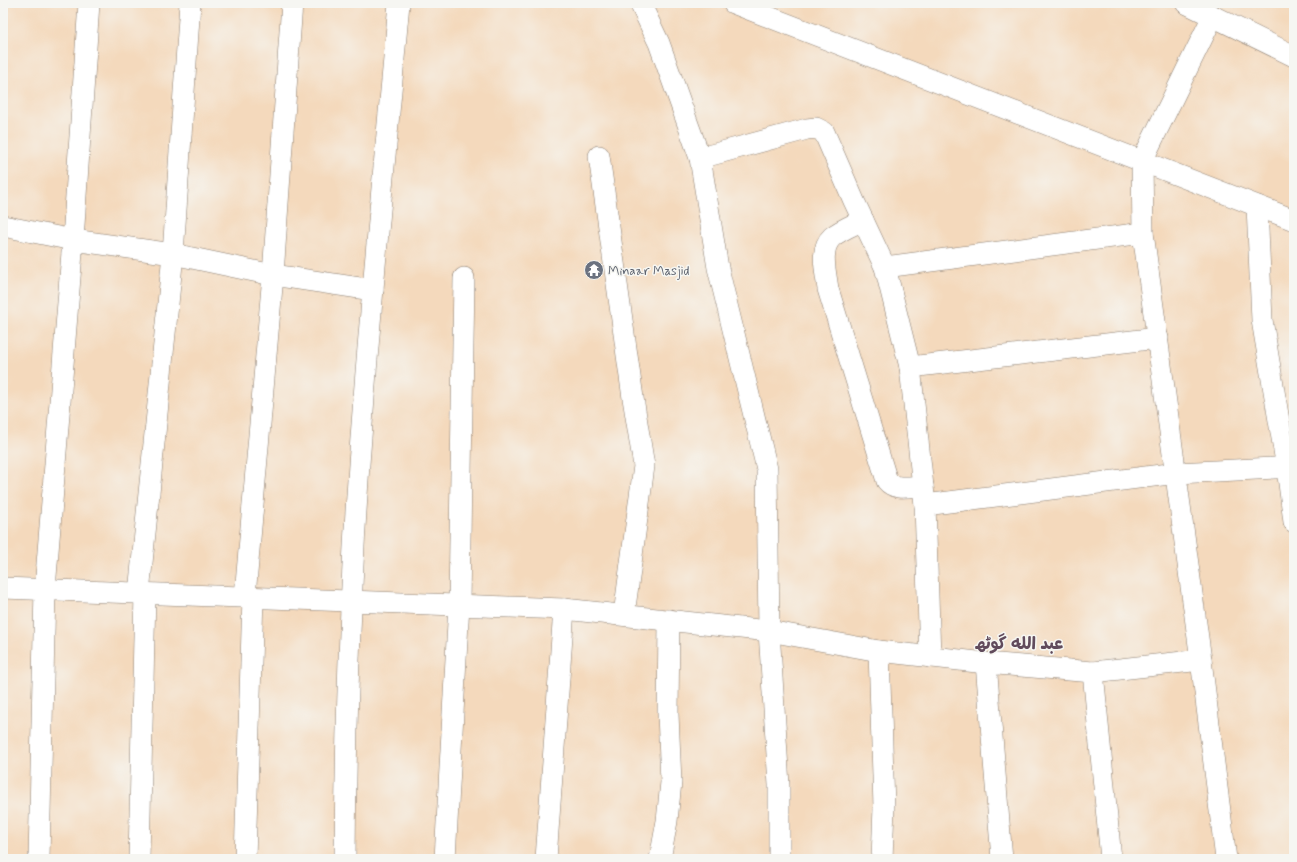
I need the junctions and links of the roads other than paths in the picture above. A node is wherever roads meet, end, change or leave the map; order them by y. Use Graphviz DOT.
graph roads {
  1 [pos="89,3"];
  2 [pos="190,3"];
  3 [pos="292,3"];
  4 [pos="399,3"];
  5 [pos="640,3"];
  6 [pos="733,3"];
  7 [pos="1191,4"];
  8 [pos="1213,16"];
  9 [pos="1294,56"];
  10 [pos="599,156"];
  11 [pos="700,158"];
  12 [pos="1142,161"];
  13 [pos="1257,206"];
  14 [pos="863,220"];
  15 [pos="1294,220"];
  16 [pos="3,226"];
  17 [pos="1144,233"];
  18 [pos="73,240"];
  19 [pos="173,254"];
  20 [pos="885,267"];
  21 [pos="273,275"];
  22 [pos="464,278"];
  23 [pos="373,290"];
  24 [pos="1158,338"];
  25 [pos="910,367"];
  26 [pos="1291,467"];
  27 [pos="1176,473"];
  28 [pos="924,495"];
  29 [pos="1294,522"];
  30 [pos="3,588"];
  31 [pos="45,589"];
  32 [pos="142,593"];
  33 [pos="249,596"];
  34 [pos="352,600"];
  35 [pos="459,604"];
  36 [pos="564,609"];
  37 [pos="624,615"];
  38 [pos="669,620"];
  39 [pos="769,631"];
  40 [pos="879,651"];
  41 [pos="930,657"];
  42 [pos="1201,660"];
  43 [pos="986,663"];
  44 [pos="1093,672"];
  45 [pos="39,859"];
  46 [pos="139,859"];
  47 [pos="245,859"];
  48 [pos="345,859"];
  49 [pos="445,859"];
  50 [pos="546,859"];
  51 [pos="660,859"];
  52 [pos="779,859"];
  53 [pos="882,859"];
  54 [pos="1002,859"];
  55 [pos="1111,859"];
  56 [pos="1226,859"];
  1 -- 18 [label="street"];
  2 -- 19 [label="street"];
  3 -- 21 [label="street"];
  4 -- 23 [label="street"];
  5 -- 11 [label="street"];
  6 -- 12 [label="street"];
  7 -- 8 [label="street"];
  8 -- 9 [label="street"];
  8 -- 12 [label="street"];
  10 -- 37 [label="street"];
  11 -- 14 [label="street"];
  11 -- 39 [label="street"];
  12 -- 13 [label="street"];
  12 -- 17 [label="street"];
  13 -- 15 [label="street"];
  13 -- 26 [label="street"];
  14 -- 20 [label="street"];
  14 -- 28 [label="street"];
  16 -- 18 [label="street"];
  17 -- 20 [label="street"];
  17 -- 24 [label="street"];
  18 -- 19 [label="street"];
  18 -- 31 [label="street"];
  19 -- 21 [label="street"];
  19 -- 32 [label="street"];
  20 -- 25 [label="street"];
  21 -- 23 [label="street"];
  21 -- 33 [label="street"];
  22 -- 35 [label="street"];
  23 -- 34 [label="street"];
  24 -- 25 [label="street"];
  24 -- 27 [label="street"];
  25 -- 28 [label="street"];
  26 -- 27 [label="street"];
  26 -- 29 [label="street"];
  27 -- 28 [label="street"];
  27 -- 42 [label="street"];
  28 -- 41 [label="street"];
  30 -- 31 [label="street"];
  31 -- 32 [label="street"];
  31 -- 45 [label="street"];
  32 -- 33 [label="street"];
  32 -- 46 [label="street"];
  33 -- 34 [label="street"];
  33 -- 47 [label="street"];
  34 -- 35 [label="street"];
  34 -- 48 [label="street"];
  35 -- 36 [label="street"];
  35 -- 49 [label="street"];
  36 -- 37 [label="street"];
  36 -- 50 [label="street"];
  37 -- 38 [label="street"];
  38 -- 39 [label="street"];
  38 -- 51 [label="street"];
  39 -- 40 [label="street"];
  39 -- 52 [label="street"];
  40 -- 41 [label="street"];
  40 -- 53 [label="street"];
  41 -- 43 [label="street"];
  42 -- 44 [label="street"];
  42 -- 56 [label="street"];
  43 -- 44 [label="street"];
  43 -- 54 [label="street"];
  44 -- 55 [label="street"];
}
